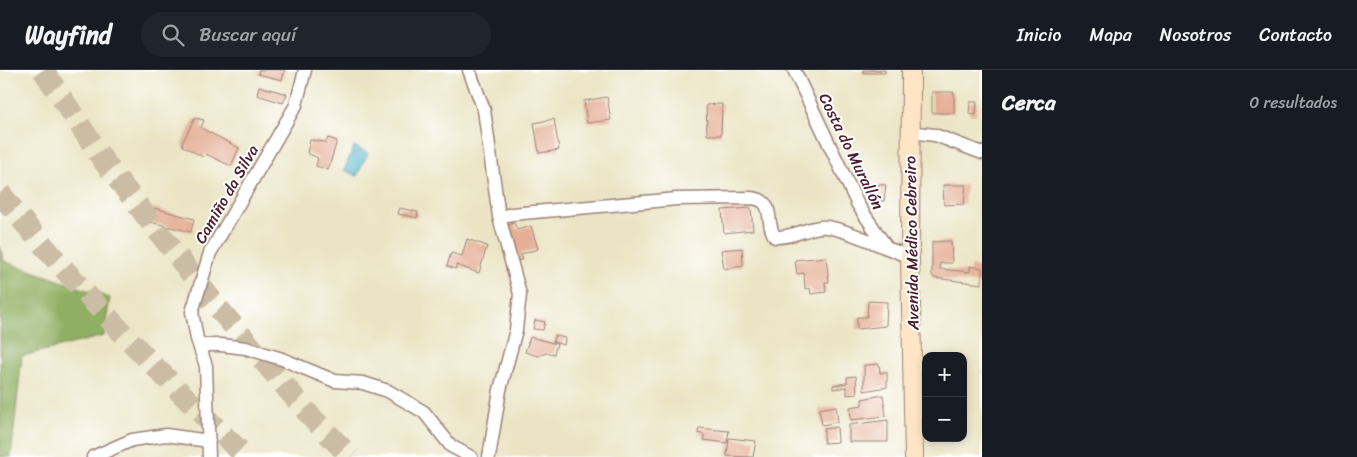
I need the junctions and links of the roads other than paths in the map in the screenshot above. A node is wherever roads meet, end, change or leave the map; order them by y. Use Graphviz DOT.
graph roads {
  1 [pos="305,70"];
  2 [pos="469,70"];
  3 [pos="794,70"];
  4 [pos="911,70"];
  5 [pos="910,132"];
  6 [pos="982,153"];
  7 [pos="498,217"];
  8 [pos="887,248"];
  9 [pos="910,258"];
  10 [pos="199,345"];
  11 [pos="209,441"];
  12 [pos="913,453"];
  13 [pos="94,457"];
  14 [pos="209,457"];
  15 [pos="471,457"];
  16 [pos="489,457"];
  1 -- 10 [label="street, Camiño da Silva"];
  2 -- 7 [label="street"];
  3 -- 8 [label="street, Costa do Murallón"];
  4 -- 5 [label="main road, Avenida Médico Cebreiro"];
  5 -- 6 [label="street"];
  5 -- 9 [label="main road, Avenida Médico Cebreiro"];
  7 -- 8 [label="street"];
  7 -- 16 [label="street"];
  8 -- 9 [label="street"];
  9 -- 12 [label="main road, Avenida Médico Cebreiro"];
  10 -- 11 [label="street, Camiño da Silva"];
  10 -- 15 [label="street"];
  11 -- 13 [label="street"];
  11 -- 14 [label="street, Camiño da Silva"];
}
